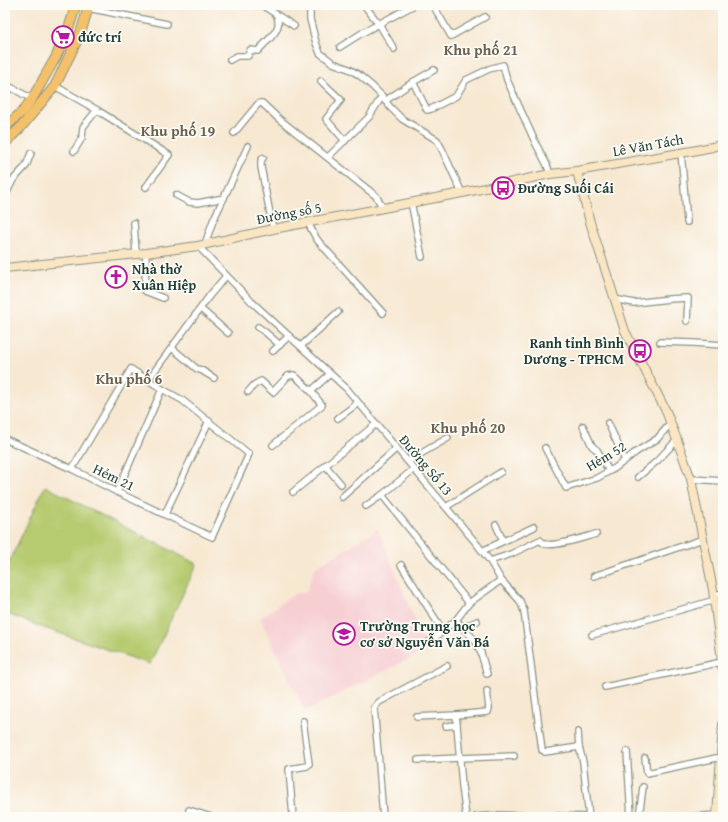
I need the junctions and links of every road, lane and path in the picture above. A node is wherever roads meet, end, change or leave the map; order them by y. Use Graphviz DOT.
graph roads {
  1 [pos="76,5"];
  2 [pos="262,5"];
  3 [pos="310,5"];
  4 [pos="364,5"];
  5 [pos="414,5"];
  6 [pos="433,5"];
  7 [pos="89,6"];
  8 [pos="277,15"];
  9 [pos="484,17"];
  10 [pos="167,24"];
  11 [pos="379,24"];
  12 [pos="294,26"];
  13 [pos="340,47"];
  14 [pos="394,49"];
  15 [pos="230,60"];
  16 [pos="434,70"];
  17 [pos="321,81"];
  18 [pos="413,82"];
  19 [pos="5,84"];
  20 [pos="55,86"];
  21 [pos="383,98"];
  22 [pos="32,99"];
  23 [pos="97,110"];
  24 [pos="5,127"];
  25 [pos="234,133"];
  26 [pos="345,141"];
  27 [pos="5,143"];
  28 [pos="723,144"];
  29 [pos="248,146"];
  30 [pos="74,151"];
  31 [pos="681,152"];
  32 [pos="31,153"];
  33 [pos="328,157"];
  34 [pos="263,158"];
  35 [pos="577,171"];
  36 [pos="550,174"];
  37 [pos="146,187"];
  38 [pos="462,193"];
  39 [pos="176,195"];
  40 [pos="5,196"];
  41 [pos="224,198"];
  42 [pos="411,202"];
  43 [pos="383,208"];
  44 [pos="687,222"];
  45 [pos="308,223"];
  46 [pos="134,224"];
  47 [pos="273,229"];
  48 [pos="202,245"];
  49 [pos="146,253"];
  50 [pos="136,254"];
  51 [pos="422,257"];
  52 [pos="5,268"];
  53 [pos="226,276"];
  54 [pos="163,298"];
  55 [pos="614,299"];
  56 [pos="201,309"];
  57 [pos="338,312"];
  58 [pos="383,313"];
  59 [pos="687,321"];
  60 [pos="258,327"];
  61 [pos="228,333"];
  62 [pos="289,336"];
  63 [pos="660,342"];
  64 [pos="280,344"];
  65 [pos="723,345"];
  66 [pos="300,346"];
  67 [pos="172,348"];
  68 [pos="273,351"];
  69 [pos="330,374"];
  70 [pos="214,378"];
  71 [pos="148,380"];
  72 [pos="162,389"];
  73 [pos="311,391"];
  74 [pos="248,392"];
  75 [pos="358,403"];
  76 [pos="338,418"];
  77 [pos="209,421"];
  78 [pos="608,423"];
  79 [pos="671,423"];
  80 [pos="376,424"];
  81 [pos="583,426"];
  82 [pos="448,438"];
  83 [pos="5,439"];
  84 [pos="677,440"];
  85 [pos="273,445"];
  86 [pos="397,448"];
  87 [pos="545,448"];
  88 [pos="625,460"];
  89 [pos="408,461"];
  90 [pos="325,465"];
  91 [pos="72,469"];
  92 [pos="414,469"];
  93 [pos="609,471"];
  94 [pos="501,472"];
  95 [pos="638,477"];
  96 [pos="691,480"];
  97 [pos="723,481"];
  98 [pos="341,484"];
  99 [pos="117,492"];
  100 [pos="293,492"];
  101 [pos="382,495"];
  102 [pos="342,497"];
  103 [pos="366,506"];
  104 [pos="446,507"];
  105 [pos="165,514"];
  106 [pos="496,525"];
  107 [pos="534,527"];
  108 [pos="596,534"];
  109 [pos="703,539"];
  110 [pos="502,541"];
  111 [pos="482,551"];
  112 [pos="490,561"];
  113 [pos="401,565"];
  114 [pos="594,576"];
  115 [pos="501,580"];
  116 [pos="723,594"];
  117 [pos="714,597"];
  118 [pos="469,603"];
  119 [pos="456,620"];
  120 [pos="477,621"];
  121 [pos="463,628"];
  122 [pos="443,630"];
  123 [pos="592,635"];
  124 [pos="429,642"];
  125 [pos="723,665"];
  126 [pos="447,666"];
  127 [pos="487,674"];
  128 [pos="605,687"];
  129 [pos="487,691"];
  130 [pos="456,714"];
  131 [pos="417,716"];
  132 [pos="303,721"];
  133 [pos="723,724"];
  134 [pos="457,725"];
  135 [pos="446,726"];
  136 [pos="578,732"];
  137 [pos="579,747"];
  138 [pos="627,751"];
  139 [pos="514,756"];
  140 [pos="721,757"];
  141 [pos="459,758"];
  142 [pos="646,758"];
  143 [pos="418,760"];
  144 [pos="644,787"];
  145 [pos="189,810"];
  146 [pos="204,816"];
  147 [pos="488,816"];
  148 [pos="717,816"];
  149 [pos="211,817"];
  150 [pos="293,817"];
  151 [pos="383,817"];
  152 [pos="466,817"];
  153 [pos="476,817"];
  154 [pos="579,817"];
  155 [pos="589,817"];
  156 [pos="592,817"];
  157 [pos="631,817"];
  158 [pos="639,817"];
  159 [pos="690,817"];
  1 -- 22 [label="main road"];
  2 -- 8 [label="street"];
  3 -- 21 [label="street"];
  4 -- 11 [label="street"];
  5 -- 11 [label="street"];
  6 -- 9 [label="street"];
  7 -- 10 [label="street"];
  7 -- 20 [label="main road"];
  8 -- 12 [label="street"];
  8 -- 15 [label="street"];
  11 -- 13 [label="street"];
  11 -- 14 [label="street"];
  16 -- 18 [label="street"];
  17 -- 26 [label="street"];
  18 -- 21 [label="street"];
  18 -- 36 [label="street"];
  19 -- 22 [label="street"];
  20 -- 23 [label="street"];
  20 -- 27 [label="main road"];
  21 -- 26 [label="street"];
  21 -- 38 [label="street"];
  22 -- 24 [label="main road"];
  23 -- 30 [label="street"];
  23 -- 37 [label="street"];
  25 -- 33 [label="street"];
  26 -- 33 [label="street"];
  28 -- 31 [label="main road, Lê Văn Tách"];
  29 -- 41 [label="street"];
  31 -- 35 [label="main road, Lê Văn Tách"];
  31 -- 44 [label="street"];
  32 -- 40 [label="street"];
  33 -- 43 [label="street"];
  34 -- 47 [label="street"];
  35 -- 36 [label="main road, Đường số 5"];
  35 -- 55 [label="main road"];
  36 -- 38 [label="main road, Đường số 5"];
  38 -- 42 [label="main road, Đường số 5"];
  39 -- 41 [label="street"];
  41 -- 48 [label="street"];
  42 -- 43 [label="main road, Đường số 5"];
  42 -- 51 [label="street"];
  43 -- 45 [label="main road, Đường số 5"];
  45 -- 47 [label="main road, Đường số 5"];
  45 -- 58 [label="street"];
  46 -- 50 [label="street"];
  47 -- 48 [label="main road, Đường số 5"];
  48 -- 49 [label="main road, Đường số 5"];
  48 -- 53 [label="street, Đường Số 13"];
  49 -- 50 [label="main road, Đường số 5"];
  49 -- 54 [label="street"];
  50 -- 52 [label="main road, Đường số 5"];
  53 -- 56 [label="street"];
  53 -- 62 [label="street, Đường Số 13"];
  55 -- 59 [label="street"];
  55 -- 79 [label="main road"];
  56 -- 61 [label="street"];
  56 -- 67 [label="street"];
  57 -- 66 [label="street"];
  60 -- 64 [label="street"];
  62 -- 64 [label="street"];
  62 -- 66 [label="street, Đường Số 13"];
  63 -- 65 [label="street"];
  64 -- 68 [label="street"];
  66 -- 69 [label="street, Đường Số 13"];
  67 -- 70 [label="street"];
  67 -- 71 [label="street"];
  69 -- 73 [label="street"];
  69 -- 75 [label="street, Đường Số 13"];
  71 -- 72 [label="street"];
  71 -- 91 [label="street"];
  72 -- 77 [label="street"];
  72 -- 99 [label="street"];
  73 -- 74 [label="street"];
  73 -- 85 [label="street"];
  75 -- 76 [label="street"];
  75 -- 80 [label="street, Đường Số 13"];
  77 -- 105 [label="street"];
  77 -- 105 [label="street, Hẻm 21"];
  78 -- 88 [label="street"];
  79 -- 84 [label="main road"];
  79 -- 88 [label="street, Hẻm 52"];
  80 -- 86 [label="street, Đường Số 13"];
  80 -- 90 [label="street"];
  81 -- 93 [label="street"];
  82 -- 89 [label="street"];
  83 -- 91 [label="street, Hẻm 21"];
  84 -- 95 [label="street"];
  84 -- 96 [label="main road"];
  86 -- 89 [label="street, Đường Số 13"];
  86 -- 102 [label="street"];
  87 -- 93 [label="street, Hẻm 52"];
  88 -- 93 [label="street, Hẻm 52"];
  89 -- 92 [label="street, Đường Số 13"];
  90 -- 98 [label="street"];
  90 -- 100 [label="street"];
  91 -- 99 [label="street, Hẻm 21"];
  92 -- 101 [label="street"];
  92 -- 104 [label="street, Đường Số 13"];
  94 -- 104 [label="street"];
  96 -- 97 [label="street"];
  96 -- 109 [label="main road"];
  99 -- 105 [label="street, Hẻm 21"];
  101 -- 103 [label="street"];
  101 -- 118 [label="street"];
  104 -- 111 [label="street, Đường Số 13"];
  106 -- 110 [label="street"];
  107 -- 110 [label="street"];
  108 -- 112 [label="street"];
  109 -- 114 [label="street"];
  109 -- 117 [label="main road"];
  110 -- 111 [label="street"];
  111 -- 112 [label="street, Đường Số 13"];
  112 -- 115 [label="street, Đường Số 13"];
  113 -- 122 [label="street"];
  115 -- 118 [label="street"];
  115 -- 137 [label="street, Đường Số 13"];
  116 -- 117 [label="street"];
  117 -- 123 [label="street"];
  117 -- 125 [label="main road"];
  118 -- 119 [label="street"];
  119 -- 121 [label="street"];
  119 -- 122 [label="street"];
  120 -- 121 [label="street"];
  121 -- 127 [label="street"];
  122 -- 124 [label="street"];
  125 -- 128 [label="street"];
  126 -- 151 [label="street"];
  129 -- 130 [label="street"];
  130 -- 131 [label="street"];
  130 -- 134 [label="street"];
  132 -- 150 [label="street"];
  133 -- 140 [label="main road"];
  134 -- 135 [label="street"];
  134 -- 141 [label="street"];
  136 -- 137 [label="street"];
  137 -- 155 [label="street"];
  138 -- 157 [label="street"];
  139 -- 141 [label="street"];
  140 -- 142 [label="street"];
  140 -- 148 [label="main road"];
  141 -- 143 [label="street"];
  141 -- 152 [label="street"];
  144 -- 158 [label="street"];
  145 -- 146 [label="street"];
  146 -- 149 [label="street"];
  147 -- 153 [label="street"];
  147 -- 154 [label="street"];
  148 -- 159 [label="street"];
  154 -- 155 [label="street"];
  155 -- 156 [label="street"];
}
